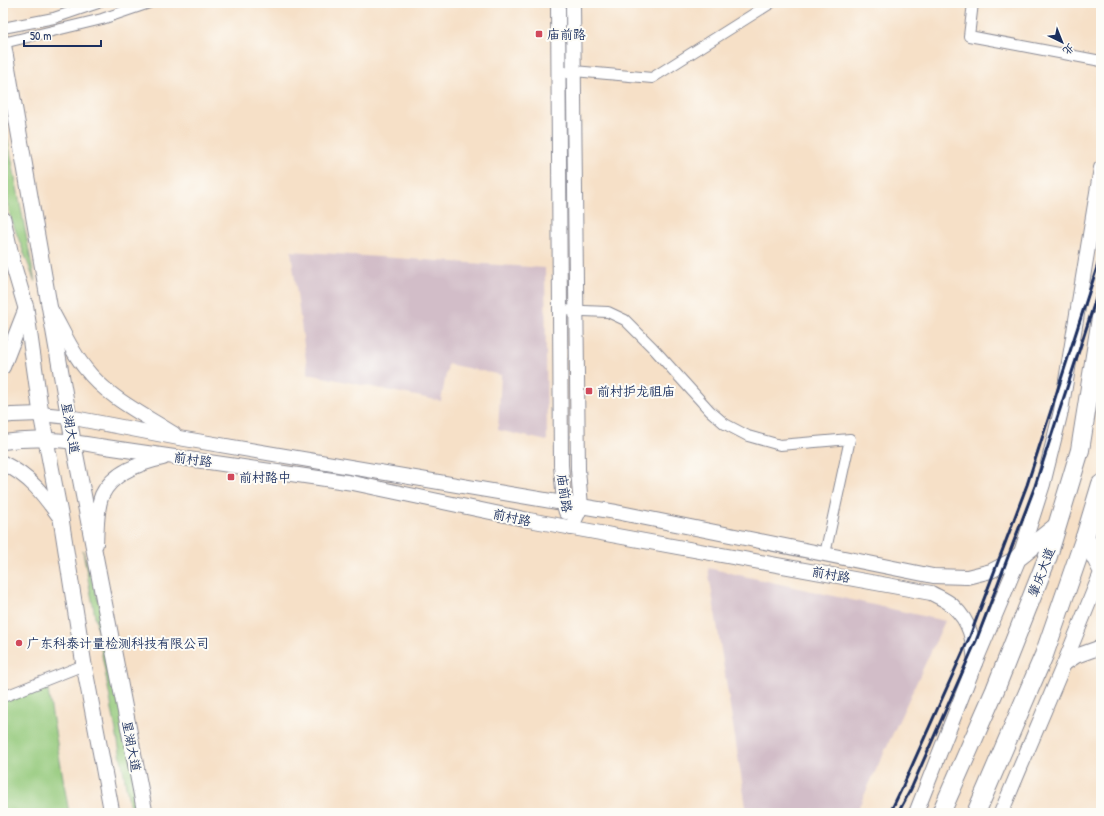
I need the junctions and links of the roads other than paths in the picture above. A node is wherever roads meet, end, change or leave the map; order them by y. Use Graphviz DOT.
graph roads {
  1 [pos="98,3"];
  2 [pos="149,3"];
  3 [pos="558,3"];
  4 [pos="573,3"];
  5 [pos="771,3"];
  6 [pos="973,3"];
  7 [pos="3,28"];
  8 [pos="3,43"];
  9 [pos="1101,61"];
  10 [pos="574,71"];
  11 [pos="558,74"];
  12 [pos="1101,168"];
  13 [pos="3,219"];
  14 [pos="50,307"];
  15 [pos="26,308"];
  16 [pos="560,310"];
  17 [pos="577,310"];
  18 [pos="1101,318"];
  19 [pos="3,367"];
  20 [pos="41,414"];
  21 [pos="3,416"];
  22 [pos="69,417"];
  23 [pos="46,438"];
  24 [pos="179,438"];
  25 [pos="73,441"];
  26 [pos="3,442"];
  27 [pos="171,456"];
  28 [pos="3,463"];
  29 [pos="1101,484"];
  30 [pos="564,504"];
  31 [pos="581,506"];
  32 [pos="60,519"];
  33 [pos="1056,527"];
  34 [pos="571,528"];
  35 [pos="1085,537"];
  36 [pos="825,554"];
  37 [pos="96,555"];
  38 [pos="1020,556"];
  39 [pos="1048,556"];
  40 [pos="1075,566"];
  41 [pos="1101,568"];
  42 [pos="1101,573"];
  43 [pos="1101,647"];
  44 [pos="975,663"];
  45 [pos="1064,664"];
  46 [pos="84,665"];
  47 [pos="3,697"];
  48 [pos="112,813"];
  49 [pos="145,813"];
  50 [pos="916,813"];
  51 [pos="940,813"];
  52 [pos="976,813"];
  53 [pos="1001,813"];
  1 -- 7 [label="street"];
  2 -- 8 [label="street"];
  3 -- 11 [label="street, 庙前路"];
  4 -- 10 [label="street, 庙前路"];
  5 -- 10 [label="street"];
  6 -- 9 [label="street"];
  8 -- 14 [label="main road, 星湖大道"];
  10 -- 11 [label="street"];
  10 -- 17 [label="street, 庙前路"];
  11 -- 16 [label="street, 庙前路"];
  12 -- 38 [label="street"];
  13 -- 15 [label="main road, 星湖大道"];
  14 -- 22 [label="main road, 星湖大道"];
  14 -- 24 [label="street"];
  15 -- 19 [label="street"];
  15 -- 20 [label="main road, 星湖大道"];
  16 -- 17 [label="street"];
  16 -- 30 [label="street, 庙前路"];
  17 -- 31 [label="street, 庙前路"];
  17 -- 36 [label="street"];
  18 -- 33 [label="highway, 肇庆大道"];
  20 -- 21 [label="street, 前村路"];
  20 -- 22 [label="street, 前村路"];
  20 -- 23 [label="main road, 星湖大道"];
  22 -- 24 [label="street, 前村路"];
  22 -- 25 [label="main road, 星湖大道"];
  23 -- 25 [label="street, 前村路"];
  23 -- 26 [label="street, 前村路"];
  23 -- 32 [label="main road, 星湖大道"];
  24 -- 30 [label="street, 前村路"];
  25 -- 27 [label="street, 前村路"];
  25 -- 37 [label="main road, 星湖大道"];
  27 -- 34 [label="street, 前村路"];
  27 -- 37 [label="street"];
  28 -- 32 [label="street"];
  29 -- 35 [label="highway"];
  30 -- 31 [label="street, 前村路"];
  30 -- 34 [label="street, 庙前路"];
  31 -- 34 [label="street, 庙前路"];
  31 -- 36 [label="street, 前村路"];
  32 -- 46 [label="main road, 星湖大道"];
  33 -- 38 [label="highway"];
  33 -- 39 [label="highway, 肇庆大道"];
  34 -- 44 [label="street, 前村路"];
  35 -- 40 [label="highway"];
  35 -- 41 [label="highway"];
  36 -- 38 [label="street, 前村路"];
  37 -- 49 [label="main road, 星湖大道"];
  38 -- 44 [label="street"];
  39 -- 40 [label="highway"];
  39 -- 51 [label="highway, 肇庆大道"];
  40 -- 52 [label="highway"];
  42 -- 45 [label="street"];
  43 -- 45 [label="street"];
  44 -- 50 [label="street"];
  45 -- 53 [label="street"];
  46 -- 47 [label="street"];
  46 -- 48 [label="main road, 星湖大道"];
}
